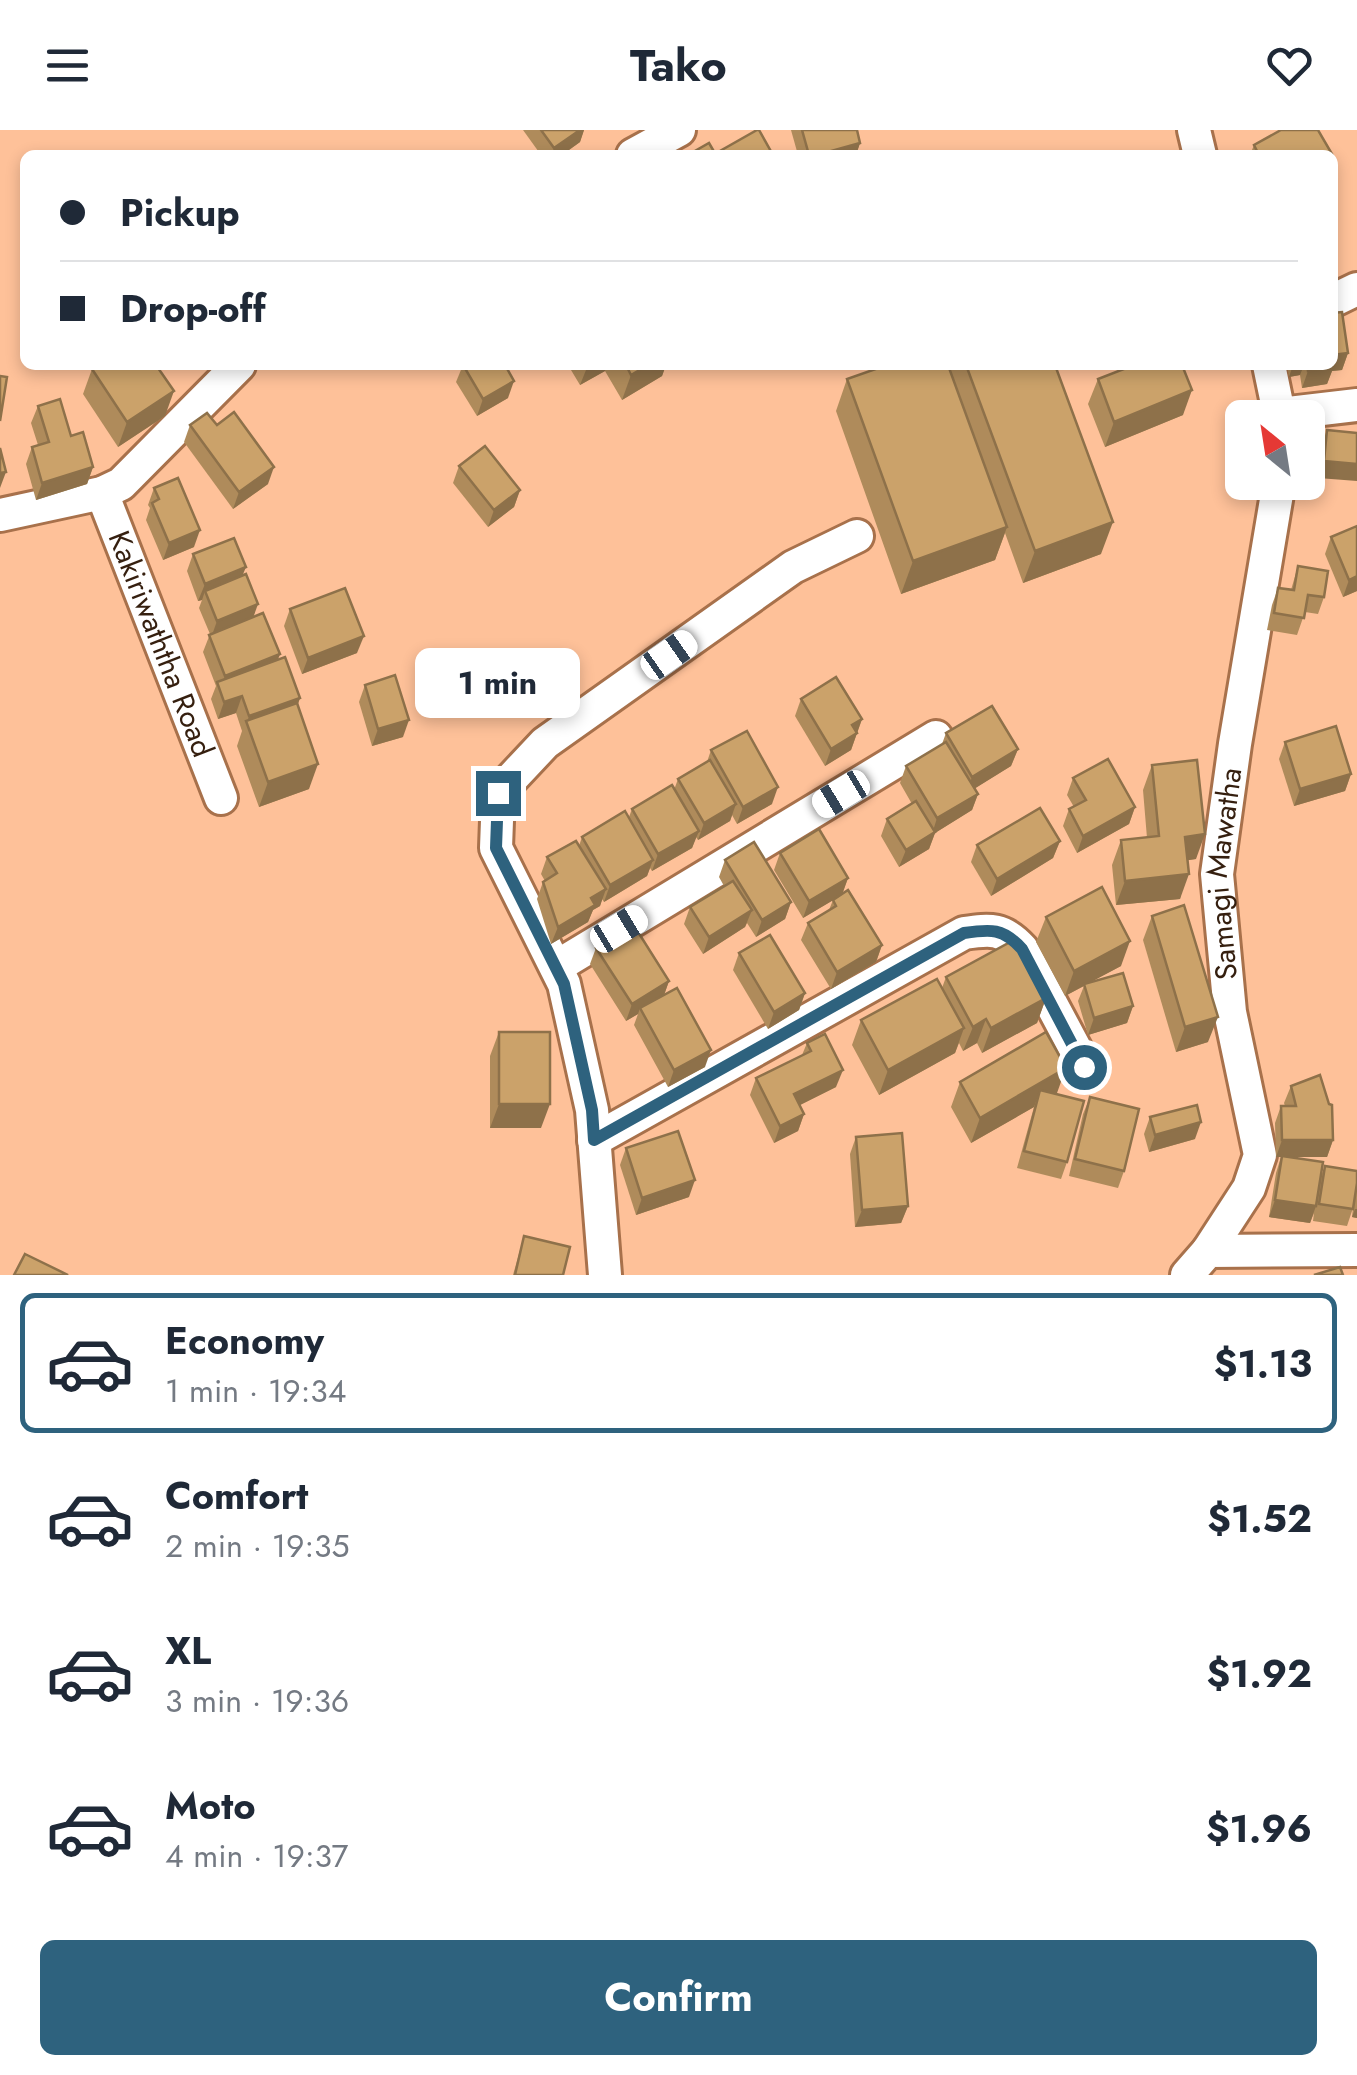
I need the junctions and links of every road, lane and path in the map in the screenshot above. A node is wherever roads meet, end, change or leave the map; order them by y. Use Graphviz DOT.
graph roads {
  1 [pos="679,130"];
  2 [pos="642,150"];
  3 [pos="235,370"];
  4 [pos="1270,370"];
  5 [pos="1277,400"];
  6 [pos="1357,405"];
  7 [pos="1325,410"];
  8 [pos="102,493"];
  9 [pos="1276,500"];
  10 [pos="0,515"];
  11 [pos="856,536"];
  12 [pos="936,736"];
  13 [pos="221,798"];
  14 [pos="556,967"];
  15 [pos="1084,1067"];
  16 [pos="594,1140"];
  17 [pos="1357,1250"];
  18 [pos="1197,1263"];
  19 [pos="605,1275"];
  1 -- 2 [label="street"];
  3 -- 8 [label="street"];
  4 -- 5 [label="street"];
  6 -- 7 [label="street"];
  8 -- 10 [label="street"];
  8 -- 13 [label="street, Kakiriwaththa Road"];
  9 -- 18 [label="street, Samagi Mawatha"];
  11 -- 14 [label="street"];
  12 -- 14 [label="street"];
  14 -- 16 [label="street"];
  15 -- 16 [label="street"];
  16 -- 19 [label="street"];
  17 -- 18 [label="street"];
}
